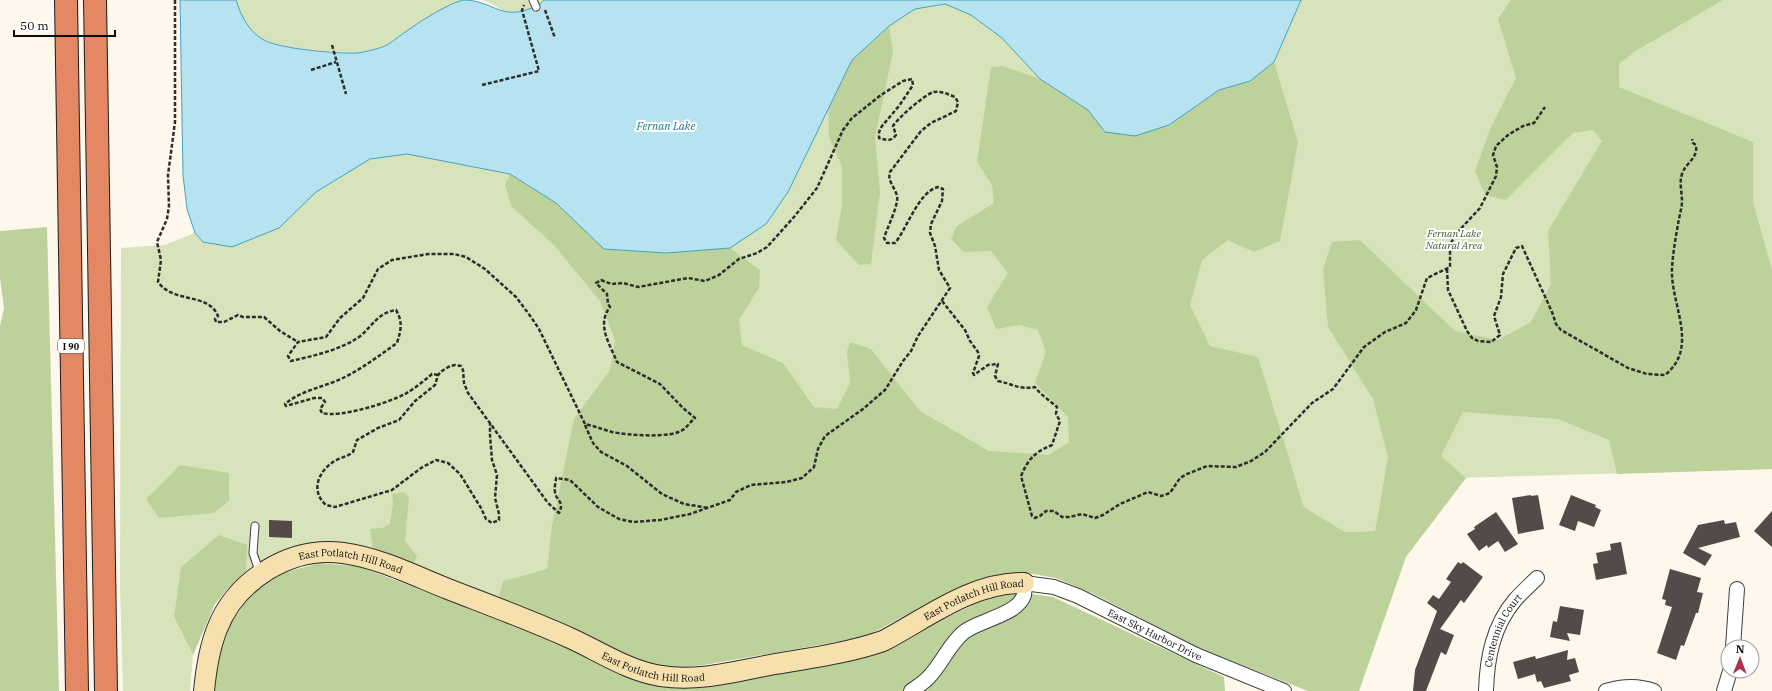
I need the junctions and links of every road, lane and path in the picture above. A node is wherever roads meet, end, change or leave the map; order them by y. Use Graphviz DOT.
graph roads {
  1 [pos="61,0"];
  2 [pos="66,0"];
  3 [pos="95,0"];
  4 [pos="103,0"];
  5 [pos="175,0"];
  6 [pos="545,8"];
  7 [pos="522,10"];
  8 [pos="66,26"];
  9 [pos="555,38"];
  10 [pos="332,45"];
  11 [pos="336,62"];
  12 [pos="311,70"];
  13 [pos="482,85"];
  14 [pos="346,94"];
  15 [pos="97,98"];
  16 [pos="1545,107"];
  17 [pos="1692,139"];
  18 [pos="1447,268"];
  19 [pos="942,301"];
  20 [pos="298,342"];
  21 [pos="438,375"];
  22 [pos="490,423"];
  23 [pos="585,424"];
  24 [pos="709,508"];
  25 [pos="255,526"];
  26 [pos="260,574"];
  27 [pos="1538,578"];
  28 [pos="1024,583"];
  29 [pos="1737,589"];
  30 [pos="1734,639"];
  31 [pos="1728,679"];
  32 [pos="77,691"];
  33 [pos="106,691"];
  34 [pos="204,691"];
  35 [pos="911,691"];
  36 [pos="1284,691"];
  37 [pos="1486,691"];
  38 [pos="1606,691"];
  39 [pos="1654,691"];
  40 [pos="1724,691"];
  1 -- 8 [label="highway, I 90"];
  2 -- 8 [label="highway, I 90"];
  3 -- 15 [label="highway"];
  4 -- 15 [label="highway"];
  5 -- 20 [label="path"];
  6 -- 9 [label="path"];
  7 -- 13 [label="path"];
  8 -- 32 [label="highway, I 90"];
  10 -- 11 [label="path"];
  11 -- 12 [label="path"];
  11 -- 14 [label="path"];
  15 -- 33 [label="highway"];
  16 -- 18 [label="path"];
  17 -- 18 [label="path"];
  18 -- 19 [label="path"];
  19 -- 23 [label="path"];
  19 -- 24 [label="path"];
  20 -- 21 [label="path"];
  20 -- 23 [label="path"];
  21 -- 22 [label="path"];
  21 -- 22 [label="path"];
  22 -- 24 [label="path"];
  23 -- 24 [label="path"];
  25 -- 26 [label="lane"];
  26 -- 28 [label="street, East Potlatch Hill Road"];
  26 -- 34 [label="street, East Potlatch Hill Road"];
  27 -- 37 [label="street, Centennial Court"];
  28 -- 35 [label="street, East Potlatch Hill Road"];
  28 -- 36 [label="street, East Sky Harbor Drive"];
  29 -- 30 [label="street"];
  31 -- 40 [label="street"];
  38 -- 39 [label="street"];
}
